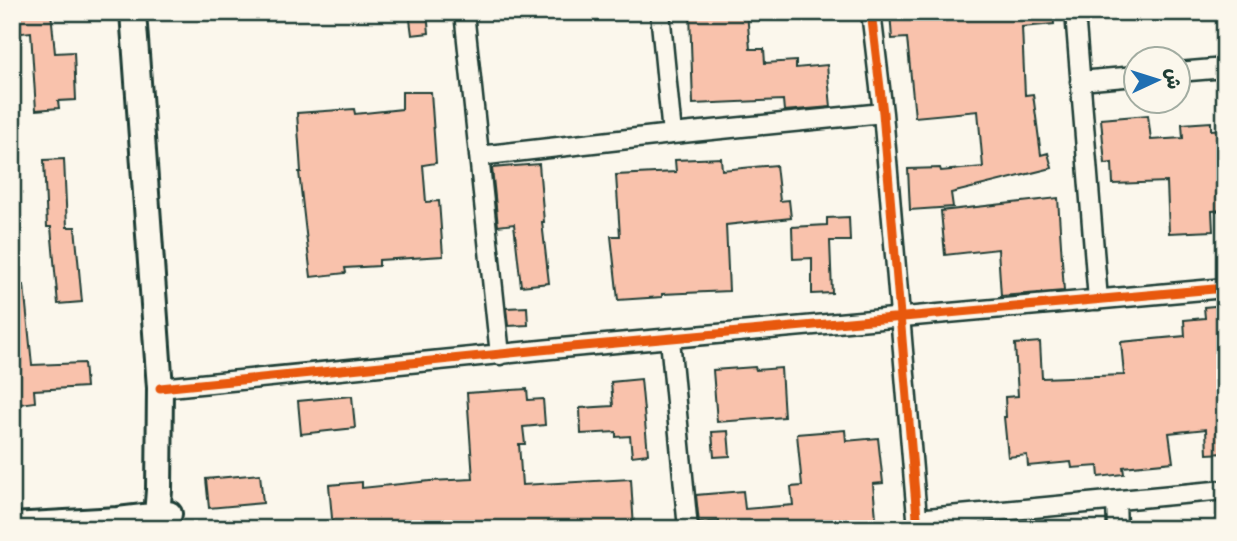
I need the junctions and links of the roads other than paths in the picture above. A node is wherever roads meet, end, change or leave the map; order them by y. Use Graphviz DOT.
graph roads {
  1 [pos="133,12"];
  2 [pos="464,12"];
  3 [pos="660,12"];
  4 [pos="871,12"];
  5 [pos="1075,12"];
  6 [pos="1225,68"];
  7 [pos="1192,71"];
  8 [pos="1122,77"];
  9 [pos="1080,81"];
  10 [pos="883,113"];
  11 [pos="672,134"];
  12 [pos="479,156"];
  13 [pos="1225,288"];
  14 [pos="1098,300"];
  15 [pos="902,318"];
  16 [pos="670,339"];
  17 [pos="500,355"];
  18 [pos="160,388"];
  19 [pos="1225,491"];
  20 [pos="1116,501"];
  21 [pos="163,522"];
  22 [pos="918,524"];
  23 [pos="12,526"];
  24 [pos="688,529"];
  25 [pos="1117,529"];
  1 -- 18 [label="street"];
  2 -- 12 [label="street"];
  3 -- 11 [label="street"];
  4 -- 10 [label="street"];
  5 -- 9 [label="street"];
  6 -- 7 [label="street"];
  8 -- 9 [label="street"];
  9 -- 14 [label="street"];
  10 -- 11 [label="street"];
  10 -- 15 [label="street"];
  11 -- 12 [label="street"];
  12 -- 17 [label="street"];
  13 -- 14 [label="street"];
  14 -- 15 [label="street"];
  15 -- 16 [label="street"];
  15 -- 22 [label="street"];
  16 -- 17 [label="street"];
  16 -- 24 [label="street"];
  17 -- 18 [label="street"];
  18 -- 21 [label="street"];
  19 -- 20 [label="street"];
  20 -- 22 [label="street"];
  20 -- 25 [label="street"];
  21 -- 23 [label="street"];
}
